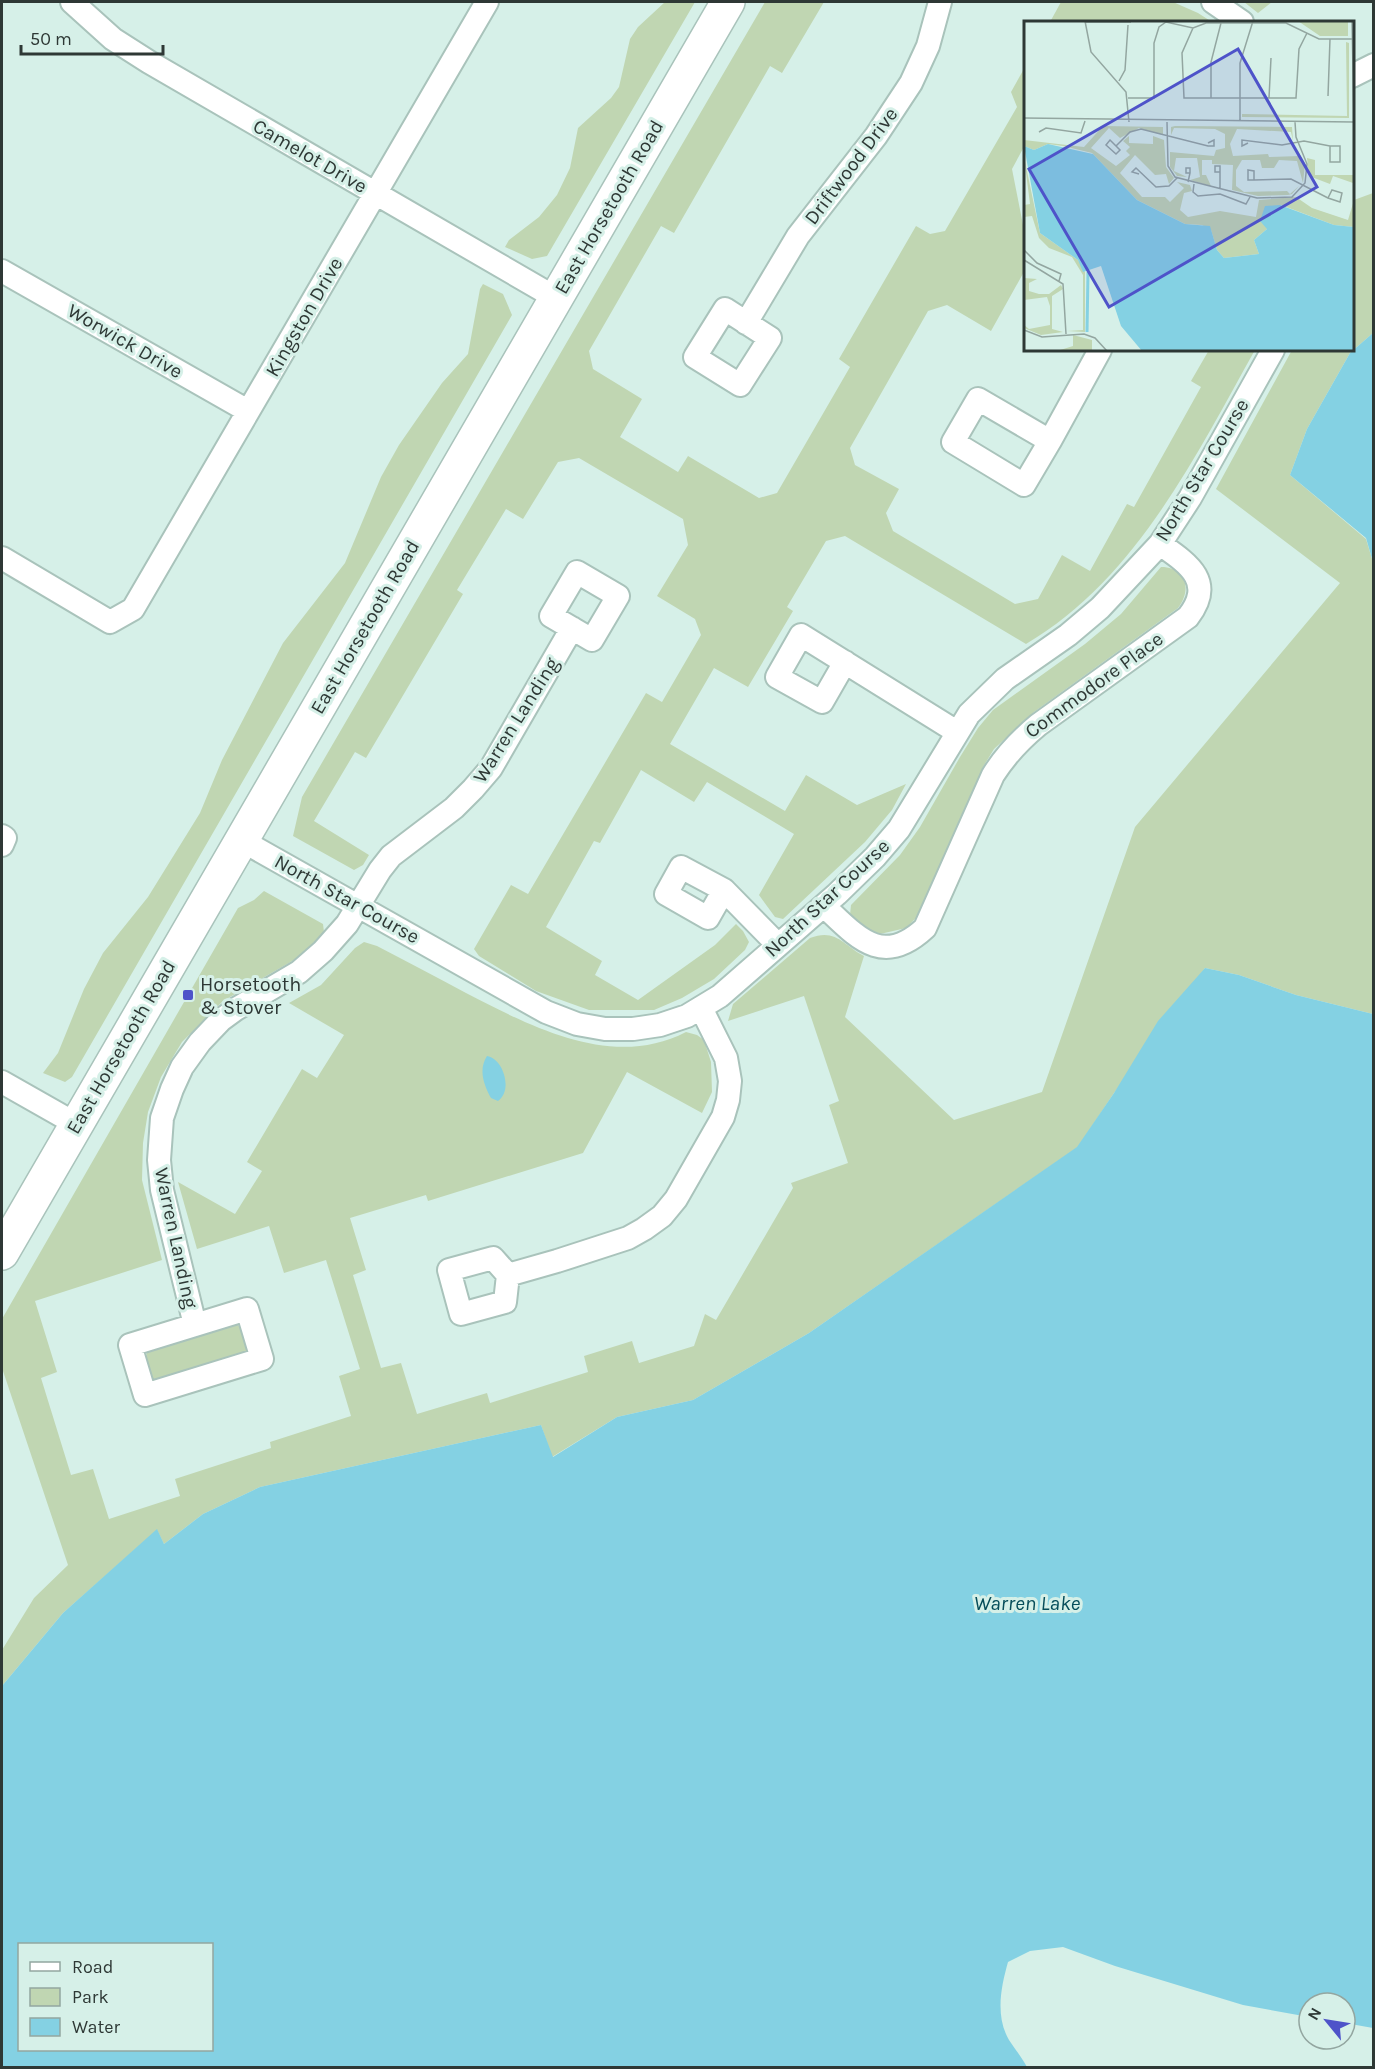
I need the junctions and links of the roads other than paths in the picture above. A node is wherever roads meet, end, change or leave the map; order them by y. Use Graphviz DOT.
graph roads {
  1 [pos="72,2"];
  2 [pos="488,2"];
  3 [pos="728,2"];
  4 [pos="939,2"];
  5 [pos="1213,2"];
  6 [pos="1241,21"];
  7 [pos="1374,65"];
  8 [pos="1354,75"];
  9 [pos="375,194"];
  10 [pos="2,271"];
  11 [pos="556,298"];
  12 [pos="746,322"];
  13 [pos="1099,351"];
  14 [pos="1272,351"];
  15 [pos="249,411"];
  16 [pos="1050,441"];
  17 [pos="1160,544"];
  18 [pos="2,558"];
  19 [pos="572,628"];
  20 [pos="845,662"];
  21 [pos="957,732"];
  22 [pos="2,836"];
  23 [pos="241,840"];
  24 [pos="2,845"];
  25 [pos="724,890"];
  26 [pos="359,906"];
  27 [pos="824,906"];
  28 [pos="778,945"];
  29 [pos="702,1008"];
  30 [pos="2,1082"];
  31 [pos="76,1124"];
  32 [pos="2,1252"];
  33 [pos="508,1275"];
  34 [pos="195,1325"];
  1 -- 9 [label="street, Camelot Drive"];
  2 -- 9 [label="street, Kingston Drive"];
  3 -- 11 [label="main road, East Horsetooth Road"];
  4 -- 12 [label="street, Driftwood Drive"];
  5 -- 6 [label="street"];
  7 -- 8 [label="street"];
  9 -- 11 [label="street, Camelot Drive"];
  9 -- 15 [label="street, Kingston Drive"];
  10 -- 15 [label="street, Worwick Drive"];
  11 -- 23 [label="main road, East Horsetooth Road"];
  13 -- 16 [label="street"];
  14 -- 17 [label="street, North Star Course"];
  15 -- 18 [label="street, Kingston Drive"];
  17 -- 21 [label="street, North Star Course"];
  17 -- 27 [label="street, Commodore Place"];
  19 -- 26 [label="street, Warren Landing"];
  20 -- 21 [label="street"];
  21 -- 27 [label="street, North Star Course"];
  22 -- 24 [label="street"];
  23 -- 26 [label="street, North Star Course"];
  23 -- 31 [label="main road, East Horsetooth Road"];
  25 -- 28 [label="street"];
  26 -- 29 [label="street, North Star Course"];
  26 -- 34 [label="street, Warren Landing"];
  27 -- 28 [label="street, North Star Course"];
  28 -- 29 [label="street, North Star Course"];
  29 -- 33 [label="street"];
  30 -- 31 [label="street"];
  31 -- 32 [label="main road, East Horsetooth Road"];
  34 -- 34 [label="street, Warren Landing"];
}
